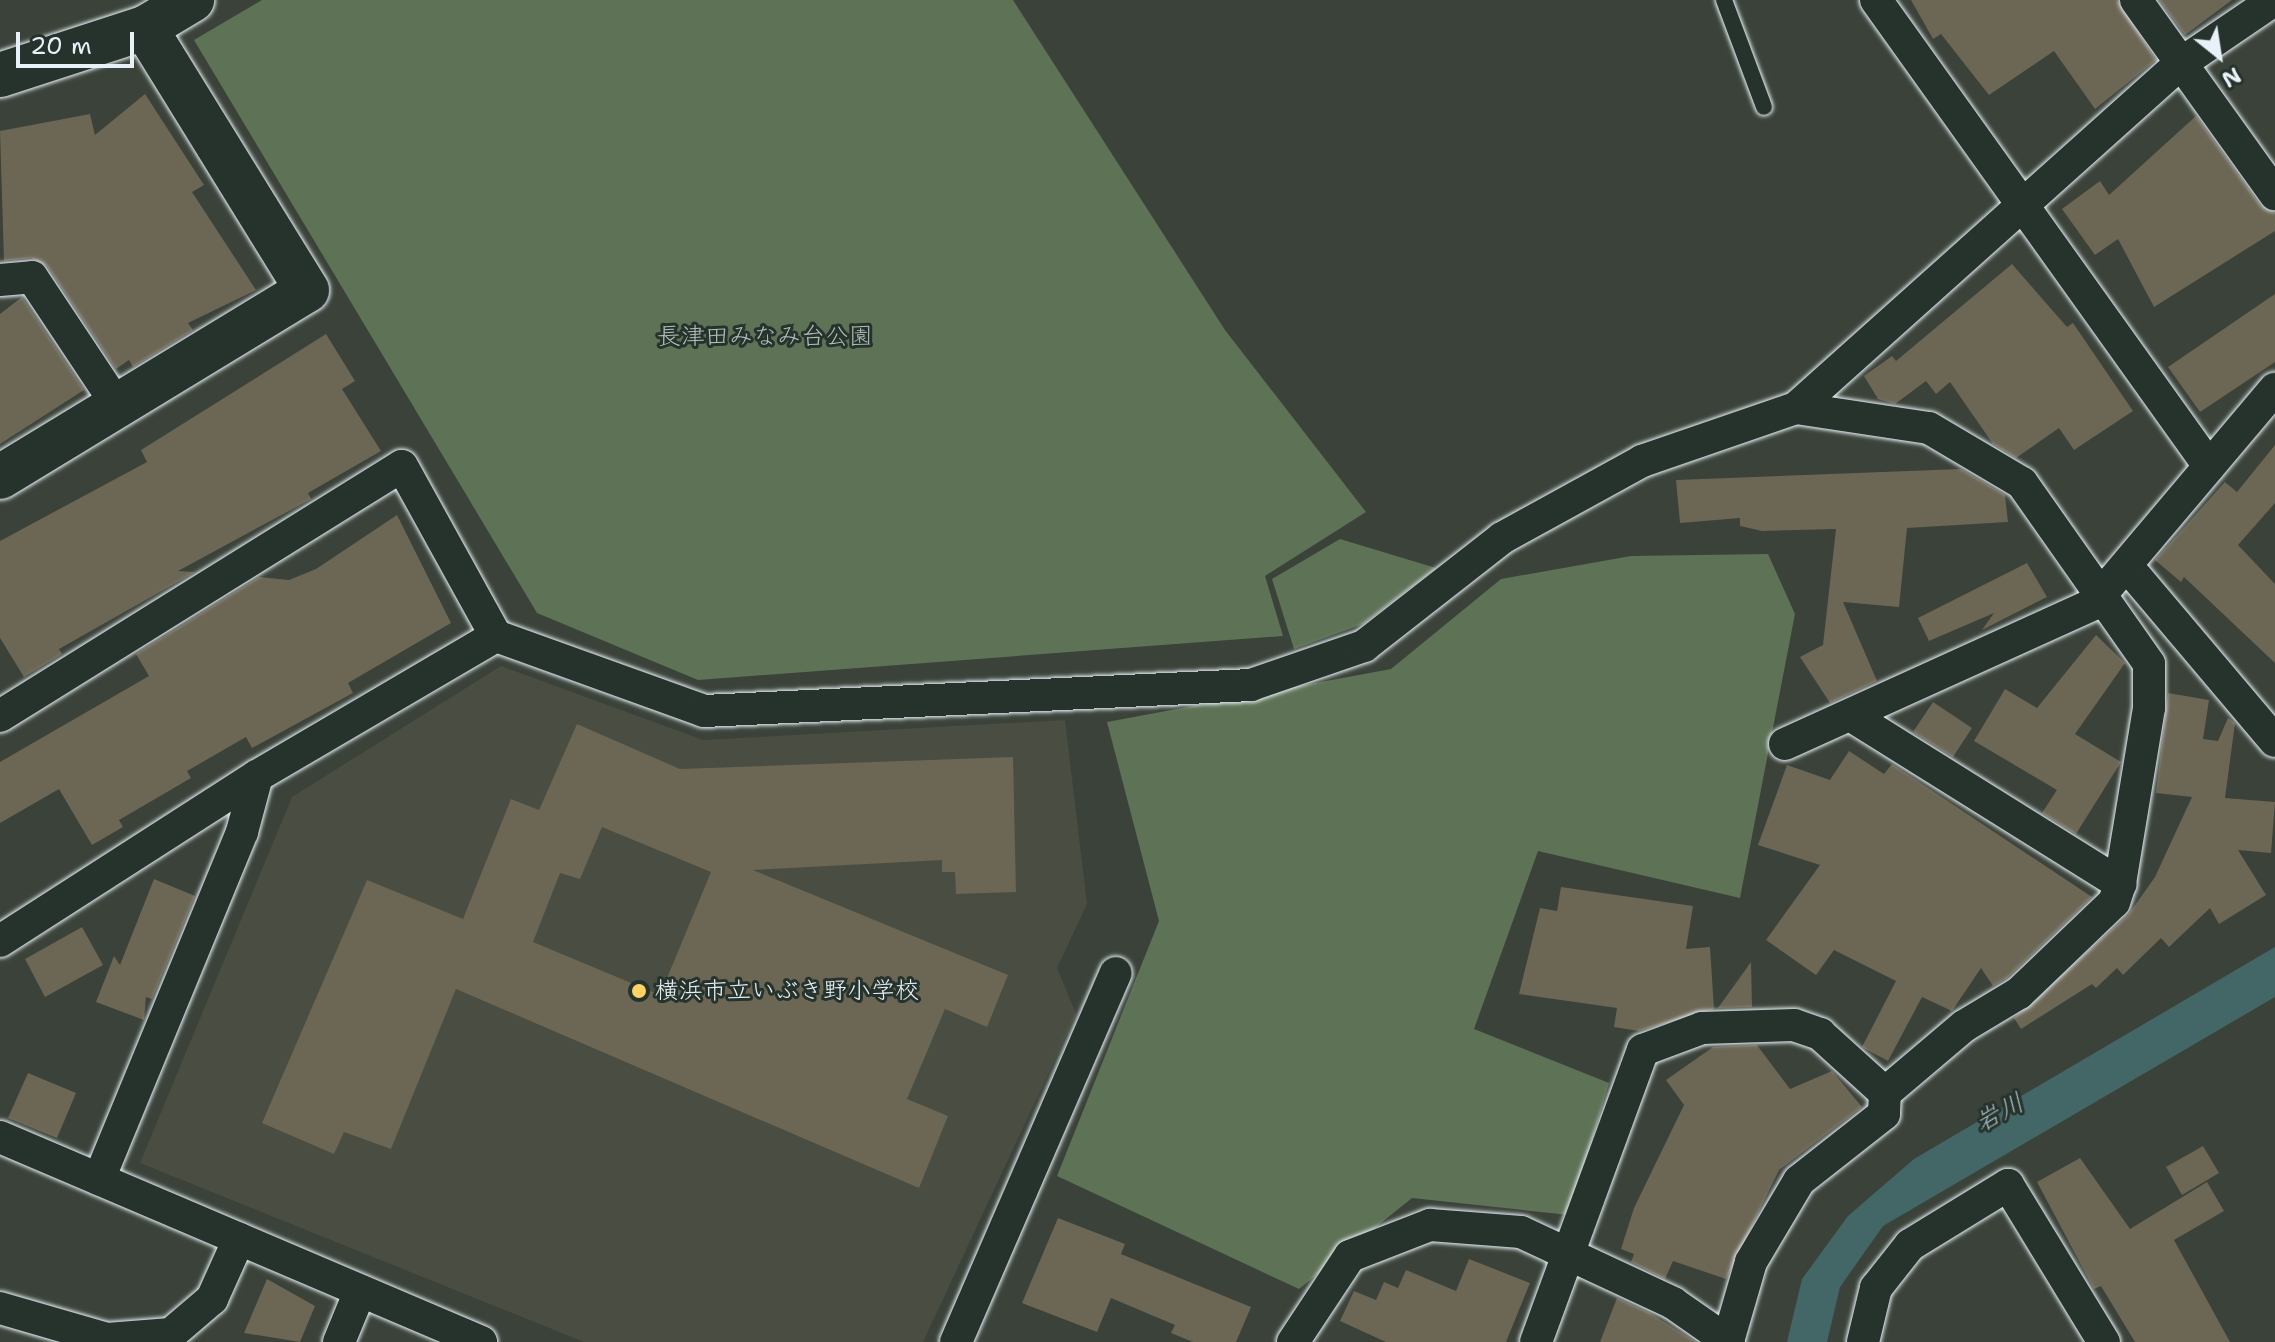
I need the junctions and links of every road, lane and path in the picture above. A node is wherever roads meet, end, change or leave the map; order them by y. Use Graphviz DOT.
graph roads {
  1 [pos="192,0"];
  2 [pos="1724,0"];
  3 [pos="1876,0"];
  4 [pos="2136,0"];
  5 [pos="2274,0"];
  6 [pos="145,28"];
  7 [pos="2180,64"];
  8 [pos="0,75"];
  9 [pos="1764,107"];
  10 [pos="2275,194"];
  11 [pos="2019,208"];
  12 [pos="0,280"];
  13 [pos="2275,389"];
  14 [pos="117,405"];
  15 [pos="1796,408"];
  16 [pos="2209,466"];
  17 [pos="0,477"];
  18 [pos="2127,566"];
  19 [pos="2102,590"];
  20 [pos="496,636"];
  21 [pos="1850,715"];
  22 [pos="0,716"];
  23 [pos="2275,741"];
  24 [pos="1785,744"];
  25 [pos="257,776"];
  26 [pos="2120,884"];
  27 [pos="0,941"];
  28 [pos="1116,973"];
  29 [pos="1885,1093"];
  30 [pos="0,1137"];
  31 [pos="99,1179"];
  32 [pos="239,1239"];
  33 [pos="1570,1255"];
  34 [pos="360,1291"];
  35 [pos="0,1308"];
  36 [pos="107,1341"];
  37 [pos="1729,1341"];
  38 [pos="339,1342"];
  39 [pos="481,1342"];
  40 [pos="956,1342"];
  41 [pos="1293,1342"];
  42 [pos="1536,1342"];
  43 [pos="1863,1342"];
  44 [pos="2104,1342"];
  1 -- 6 [label="street"];
  2 -- 9 [label="lane"];
  3 -- 11 [label="street"];
  4 -- 7 [label="street"];
  5 -- 7 [label="street"];
  6 -- 8 [label="street"];
  6 -- 14 [label="street"];
  7 -- 10 [label="street"];
  7 -- 11 [label="street"];
  11 -- 15 [label="street"];
  11 -- 16 [label="street"];
  12 -- 14 [label="street"];
  13 -- 16 [label="street"];
  14 -- 17 [label="street"];
  15 -- 19 [label="street"];
  15 -- 20 [label="street"];
  16 -- 18 [label="street"];
  18 -- 19 [label="street"];
  18 -- 23 [label="street"];
  19 -- 21 [label="street"];
  19 -- 26 [label="street"];
  20 -- 22 [label="street"];
  20 -- 25 [label="street"];
  21 -- 24 [label="street"];
  21 -- 26 [label="street"];
  25 -- 27 [label="street"];
  25 -- 31 [label="street"];
  26 -- 29 [label="street"];
  28 -- 40 [label="street"];
  29 -- 33 [label="street"];
  29 -- 37 [label="street"];
  30 -- 31 [label="street"];
  31 -- 32 [label="street"];
  32 -- 34 [label="street"];
  32 -- 36 [label="street"];
  33 -- 37 [label="street"];
  33 -- 41 [label="street"];
  33 -- 42 [label="street"];
  34 -- 38 [label="street"];
  34 -- 39 [label="street"];
  35 -- 36 [label="street"];
  43 -- 44 [label="street"];
}
